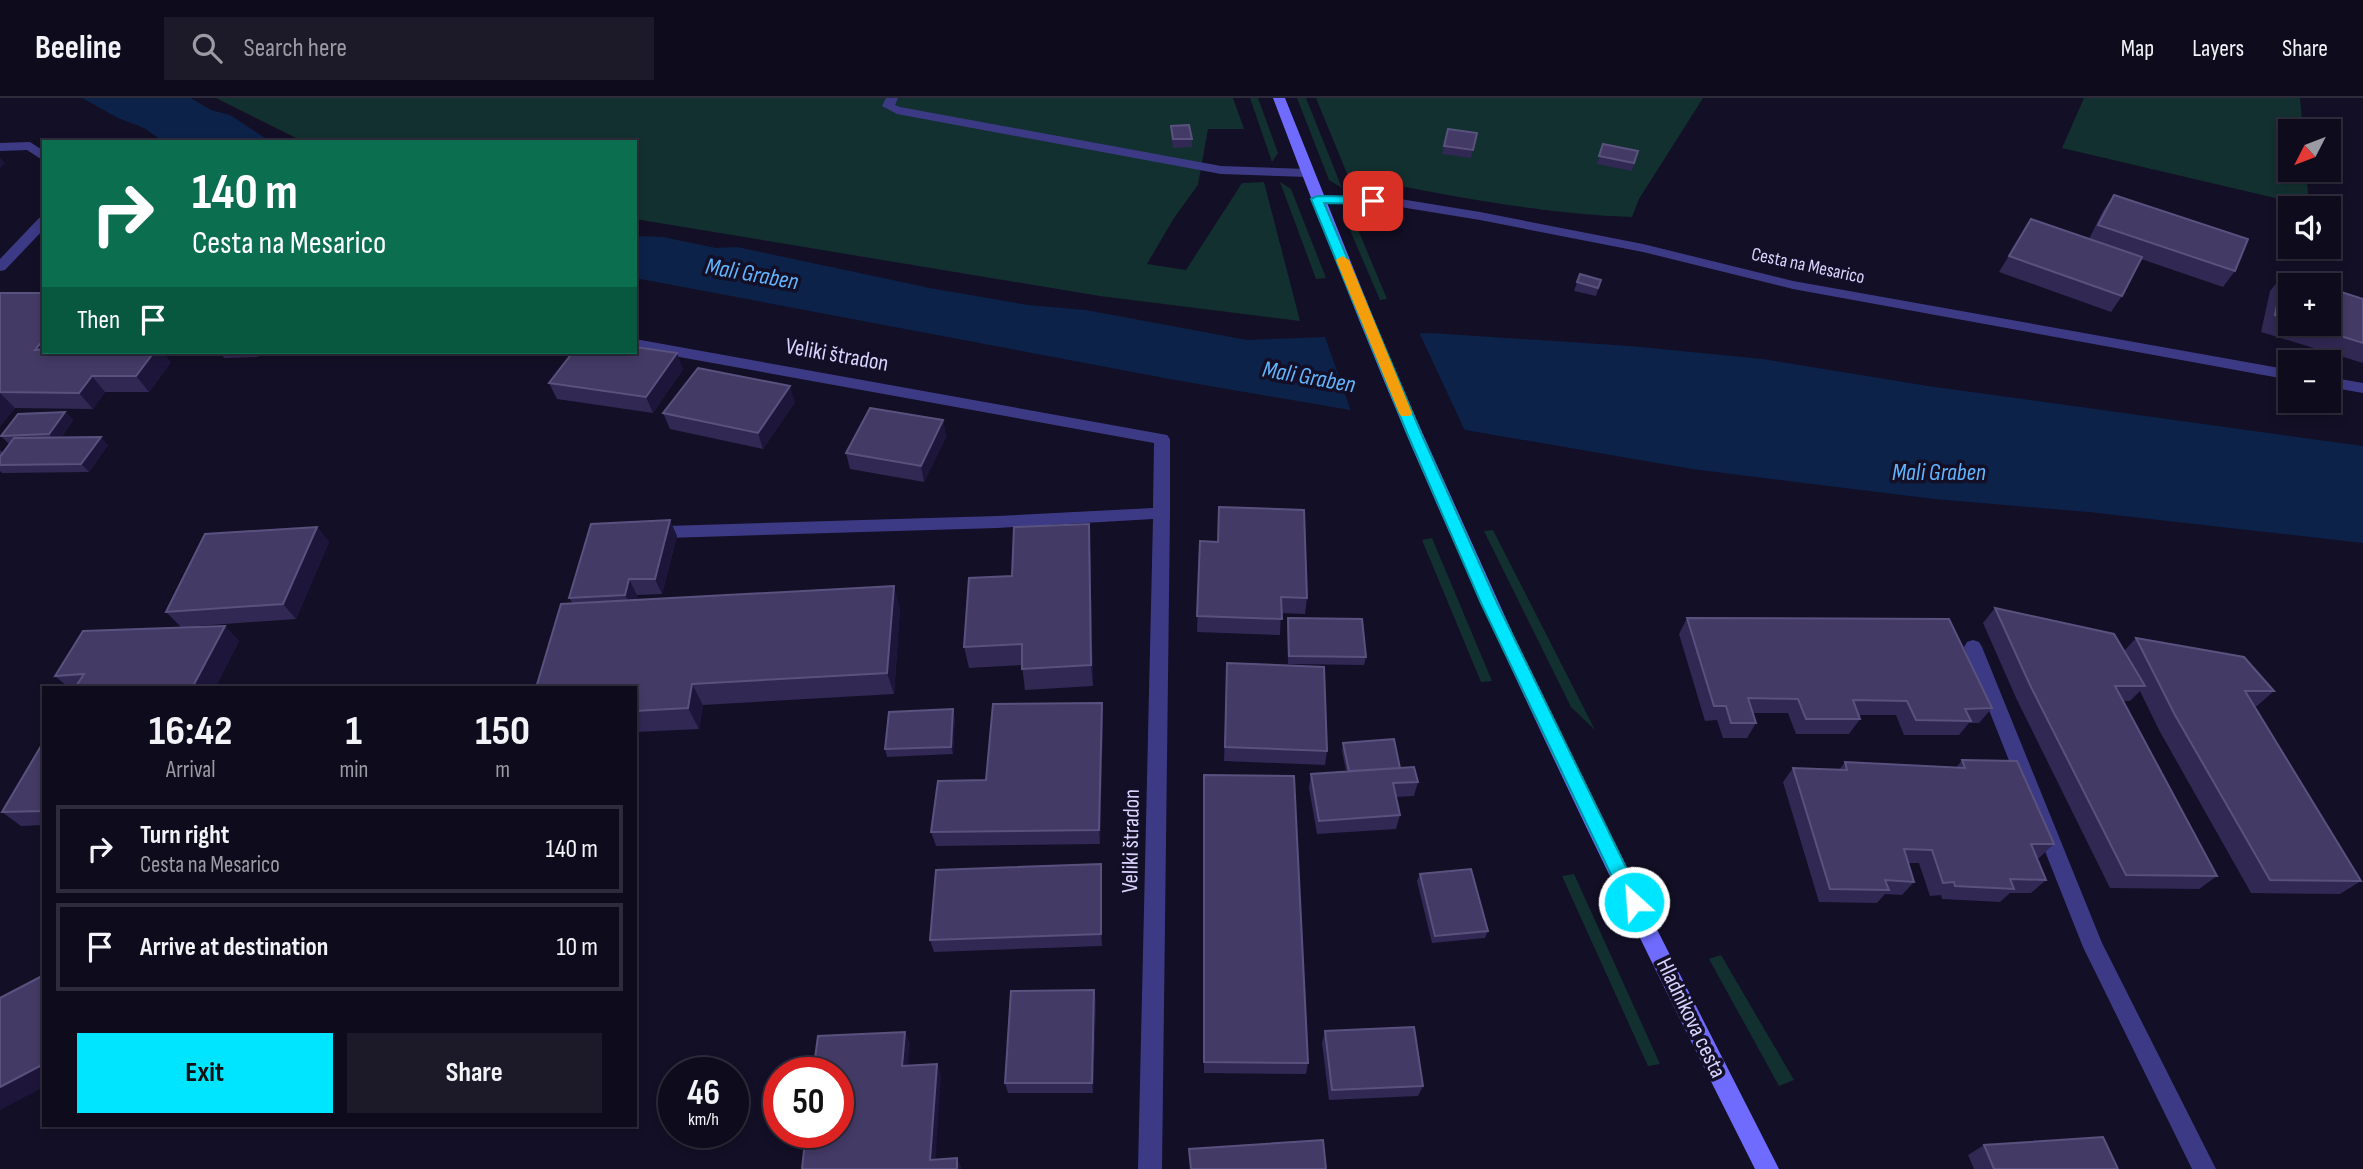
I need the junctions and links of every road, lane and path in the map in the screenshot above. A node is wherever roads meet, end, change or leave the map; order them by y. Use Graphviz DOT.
graph roads {
  1 [pos="892,98"];
  2 [pos="1279,98"];
  3 [pos="0,147"];
  4 [pos="42,155"];
  5 [pos="1307,173"];
  6 [pos="1317,199"];
  7 [pos="42,223"];
  8 [pos="0,267"];
  9 [pos="637,344"];
  10 [pos="2278,373"];
  11 [pos="2341,384"];
  12 [pos="2363,388"];
  13 [pos="1162,513"];
  14 [pos="666,532"];
  15 [pos="1973,647"];
  16 [pos="1150,1169"];
  17 [pos="1767,1169"];
  18 [pos="2204,1169"];
  1 -- 5 [label="street"];
  2 -- 5 [label="main road, Hladnikova cesta"];
  3 -- 4 [label="street"];
  5 -- 6 [label="main road, Hladnikova cesta"];
  6 -- 10 [label="street, Cesta na Mesarico"];
  6 -- 17 [label="main road, Hladnikova cesta"];
  7 -- 8 [label="street"];
  9 -- 13 [label="street, Veliki štradon"];
  11 -- 12 [label="street"];
  13 -- 14 [label="street"];
  13 -- 16 [label="street, Veliki štradon"];
  15 -- 18 [label="street"];
}
